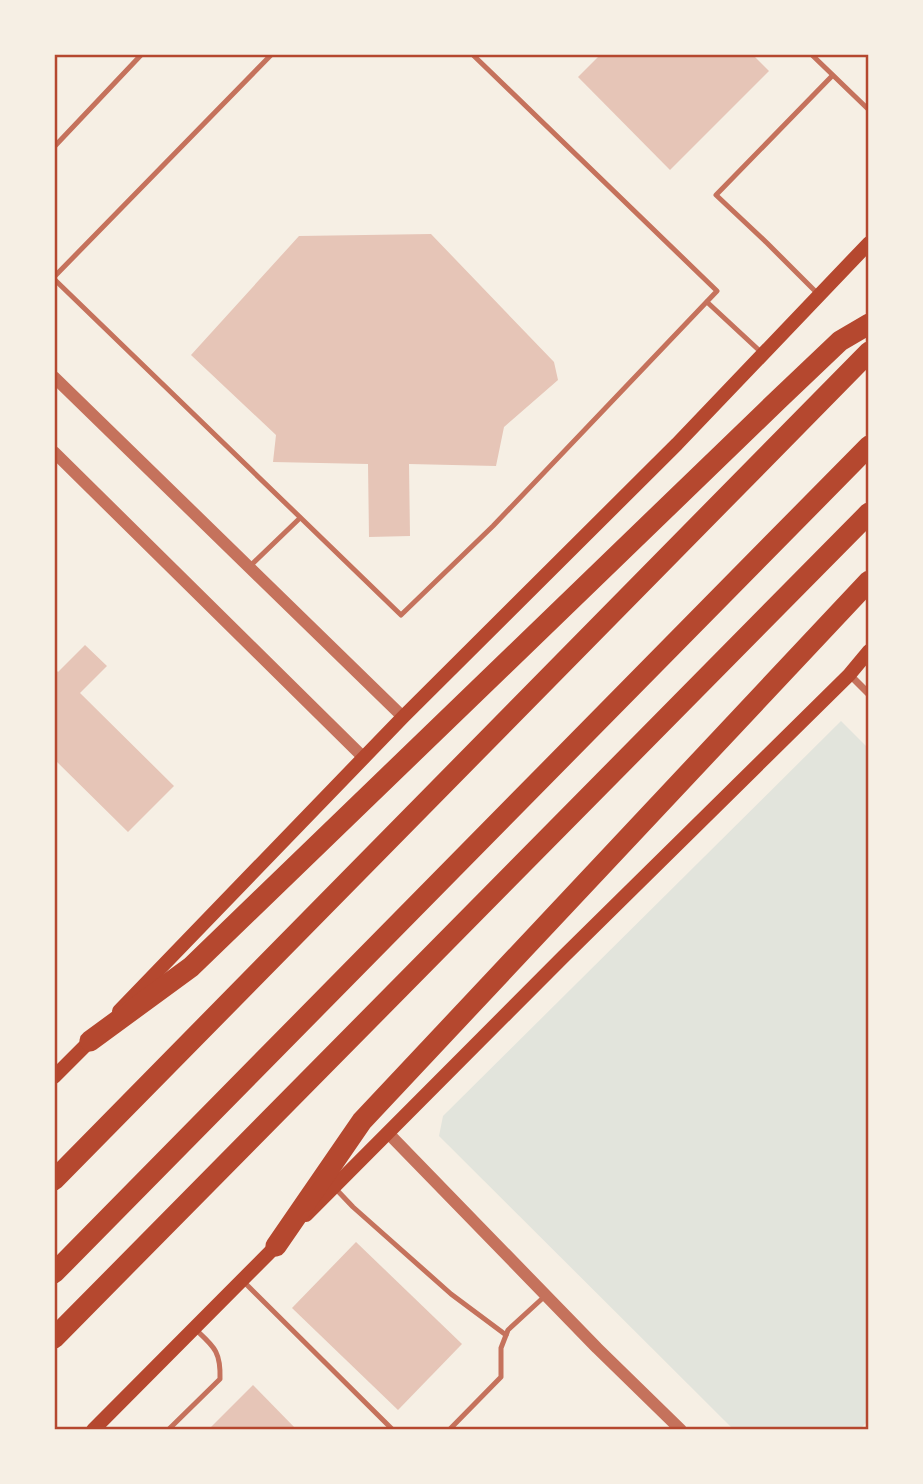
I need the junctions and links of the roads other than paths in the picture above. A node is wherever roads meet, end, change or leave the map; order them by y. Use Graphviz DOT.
graph roads {
  1 [pos="142,54"];
  2 [pos="272,54"];
  3 [pos="472,54"];
  4 [pos="811,54"];
  5 [pos="832,76"];
  6 [pos="869,110"];
  7 [pos="54,147"];
  8 [pos="869,243"];
  9 [pos="54,278"];
  10 [pos="819,295"];
  11 [pos="707,302"];
  12 [pos="869,324"];
  13 [pos="869,352"];
  14 [pos="762,354"];
  15 [pos="54,377"];
  16 [pos="869,446"];
  17 [pos="54,452"];
  18 [pos="869,513"];
  19 [pos="300,518"];
  20 [pos="249,567"];
  21 [pos="869,581"];
  22 [pos="869,651"];
  23 [pos="849,675"];
  24 [pos="869,694"];
  25 [pos="403,717"];
  26 [pos="364,758"];
  27 [pos="90,1041"];
  28 [pos="54,1077"];
  29 [pos="388,1133"];
  30 [pos="54,1180"];
  31 [pos="334,1187"];
  32 [pos="276,1246"];
  33 [pos="54,1273"];
  34 [pos="242,1280"];
  35 [pos="546,1295"];
  36 [pos="194,1327"];
  37 [pos="506,1335"];
  38 [pos="54,1338"];
  39 [pos="93,1430"];
  40 [pos="168,1430"];
  41 [pos="393,1430"];
  42 [pos="449,1430"];
  43 [pos="681,1430"];
  1 -- 7 [label="lane"];
  2 -- 9 [label="lane"];
  3 -- 11 [label="lane"];
  4 -- 5 [label="lane"];
  5 -- 6 [label="lane"];
  5 -- 10 [label="lane"];
  8 -- 10 [label="main road"];
  9 -- 19 [label="lane"];
  10 -- 14 [label="main road"];
  11 -- 14 [label="lane"];
  11 -- 19 [label="lane"];
  12 -- 27 [label="highway"];
  13 -- 30 [label="highway"];
  14 -- 25 [label="main road"];
  15 -- 20 [label="street"];
  16 -- 33 [label="highway"];
  17 -- 26 [label="street"];
  18 -- 38 [label="highway"];
  19 -- 20 [label="lane"];
  20 -- 25 [label="street"];
  21 -- 32 [label="highway"];
  22 -- 23 [label="main road"];
  23 -- 24 [label="street"];
  23 -- 29 [label="main road"];
  25 -- 26 [label="main road"];
  26 -- 27 [label="main road"];
  27 -- 28 [label="main road"];
  29 -- 31 [label="main road"];
  29 -- 35 [label="street"];
  31 -- 32 [label="main road"];
  31 -- 37 [label="lane"];
  32 -- 34 [label="main road"];
  34 -- 36 [label="main road"];
  34 -- 41 [label="lane"];
  35 -- 37 [label="lane"];
  35 -- 43 [label="street"];
  36 -- 39 [label="main road"];
  36 -- 40 [label="lane"];
  37 -- 42 [label="lane"];
}
